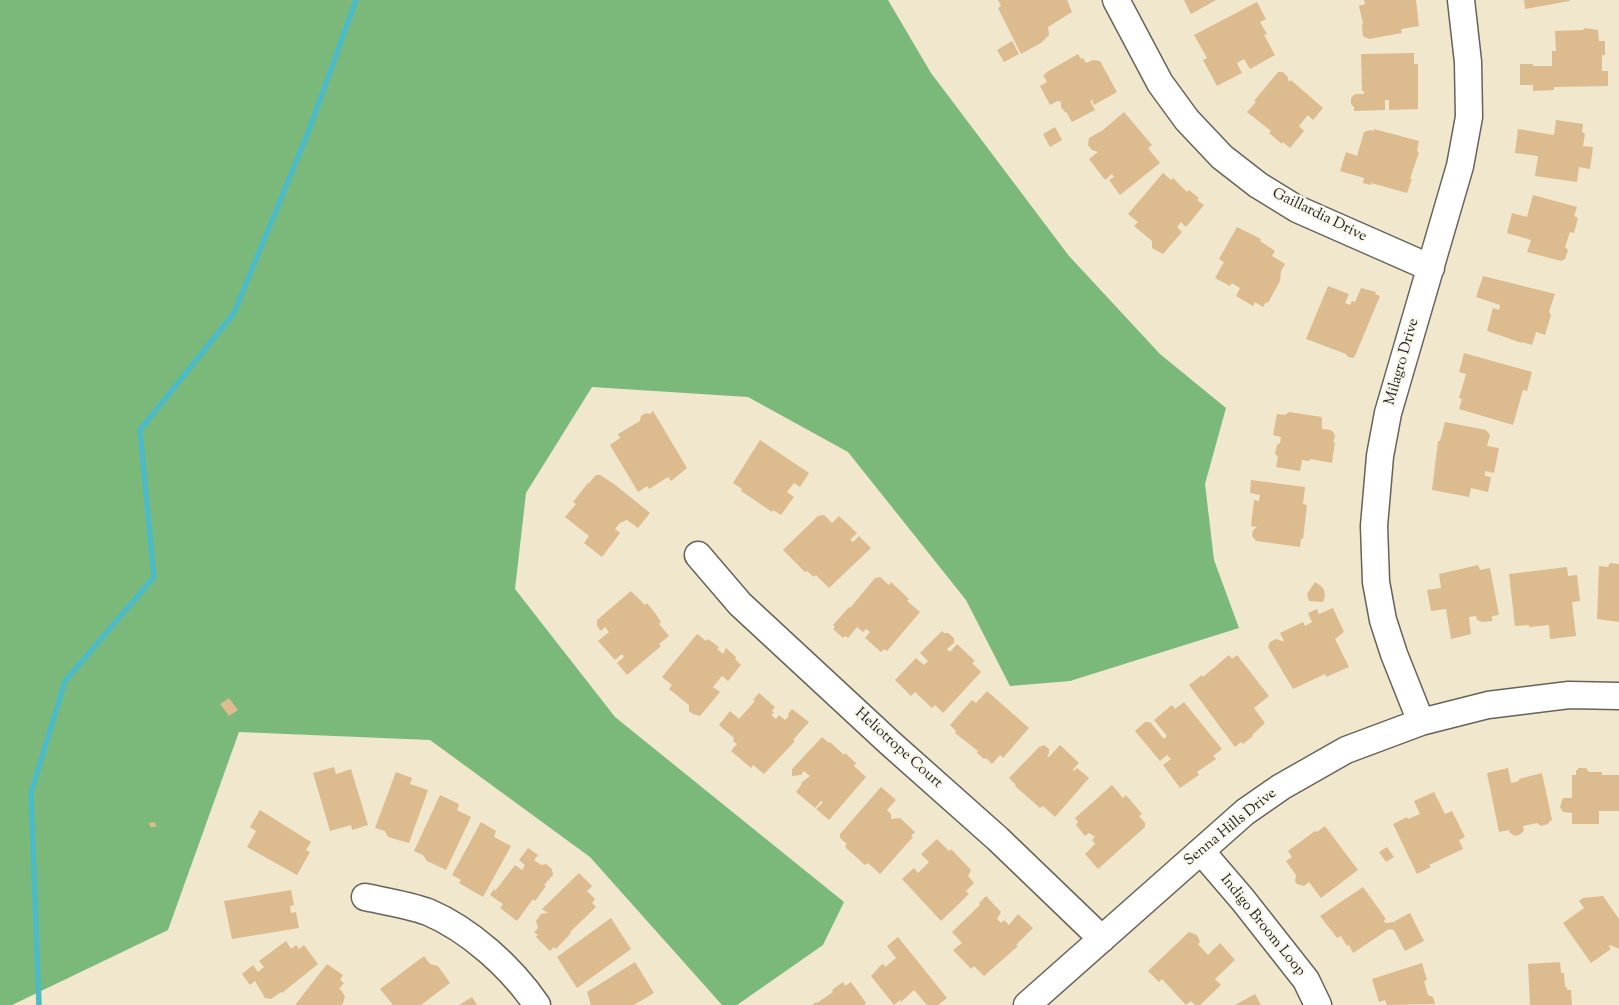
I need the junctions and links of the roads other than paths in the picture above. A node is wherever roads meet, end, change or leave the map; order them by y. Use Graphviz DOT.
graph roads {
  1 [pos="1116,0"];
  2 [pos="1461,0"];
  3 [pos="1431,268"];
  4 [pos="698,555"];
  5 [pos="1619,696"];
  6 [pos="1421,722"];
  7 [pos="1201,850"];
  8 [pos="365,897"];
  9 [pos="1102,940"];
  10 [pos="537,1005"];
  11 [pos="1027,1005"];
  12 [pos="1318,1005"];
  1 -- 3 [label="street, Gaillardia Drive"];
  2 -- 3 [label="street, Milagro Drive"];
  3 -- 6 [label="street, Milagro Drive"];
  4 -- 9 [label="street, Heliotrope Court"];
  5 -- 6 [label="street, Senna Hills Drive"];
  6 -- 7 [label="street, Senna Hills Drive"];
  7 -- 9 [label="street, Senna Hills Drive"];
  7 -- 12 [label="street, Indigo Broom Loop"];
  8 -- 10 [label="street"];
  9 -- 11 [label="street, Senna Hills Drive"];
}
